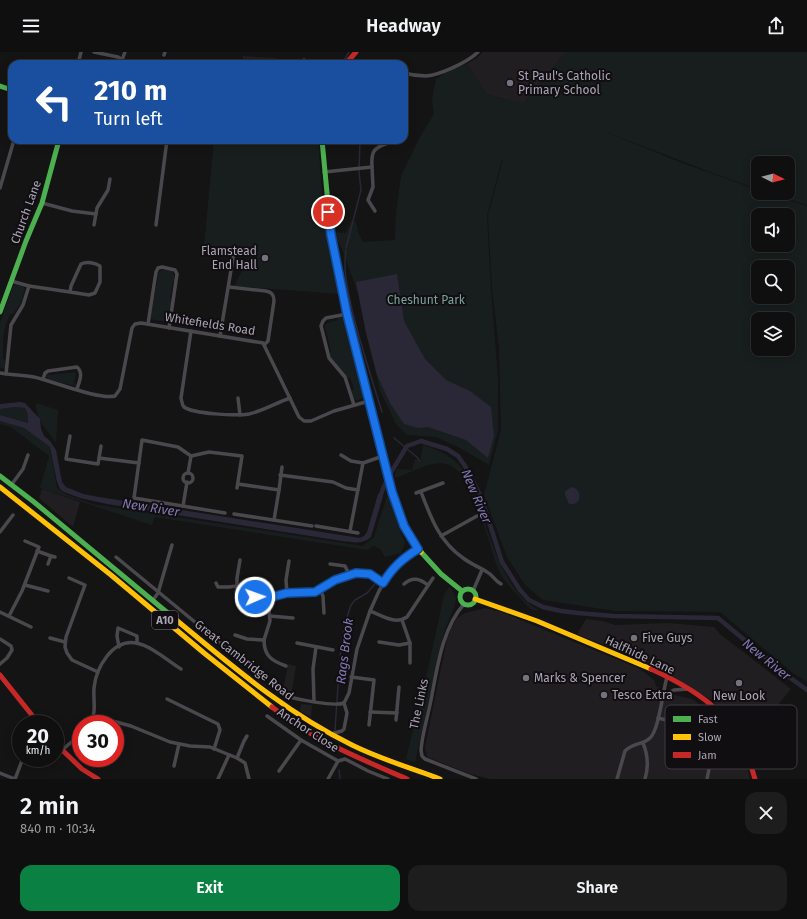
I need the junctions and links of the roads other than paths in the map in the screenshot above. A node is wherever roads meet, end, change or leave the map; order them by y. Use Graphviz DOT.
graph roads {
  1 [pos="94,52"];
  2 [pos="356,52"];
  3 [pos="478,52"];
  4 [pos="120,60"];
  5 [pos="348,60"];
  6 [pos="408,74"];
  7 [pos="13,144"];
  8 [pos="58,144"];
  9 [pos="166,144"];
  10 [pos="322,144"];
  11 [pos="385,144"];
  12 [pos="372,167"];
  13 [pos="324,172"];
  14 [pos="110,179"];
  15 [pos="0,188"];
  16 [pos="42,203"];
  17 [pos="375,211"];
  18 [pos="96,214"];
  19 [pos="94,225"];
  20 [pos="156,225"];
  21 [pos="234,252"];
  22 [pos="11,281"];
  23 [pos="29,286"];
  24 [pos="228,287"];
  25 [pos="70,292"];
  26 [pos="0,312"];
  27 [pos="347,314"];
  28 [pos="148,324"];
  29 [pos="169,328"];
  30 [pos="191,331"];
  31 [pos="220,336"];
  32 [pos="265,344"];
  33 [pos="0,373"];
  34 [pos="6,374"];
  35 [pos="43,379"];
  36 [pos="77,389"];
  37 [pos="238,398"];
  38 [pos="290,398"];
  39 [pos="369,401"];
  40 [pos="354,405"];
  41 [pos="240,414"];
  42 [pos="70,436"];
  43 [pos="101,446"];
  44 [pos="28,455"];
  45 [pos="341,455"];
  46 [pos="191,456"];
  47 [pos="383,456"];
  48 [pos="99,458"];
  49 [pos="139,463"];
  50 [pos="363,463"];
  51 [pos="282,466"];
  52 [pos="188,473"];
  53 [pos="280,475"];
  54 [pos="0,476"];
  55 [pos="187,482"];
  56 [pos="443,483"];
  57 [pos="12,484"];
  58 [pos="238,484"];
  59 [pos="0,486"];
  60 [pos="237,488"];
  61 [pos="278,490"];
  62 [pos="358,490"];
  63 [pos="421,492"];
  64 [pos="416,493"];
  65 [pos="183,506"];
  66 [pos="225,513"];
  67 [pos="234,514"];
  68 [pos="13,515"];
  69 [pos="477,516"];
  70 [pos="274,520"];
  71 [pos="350,531"];
  72 [pos="0,532"];
  73 [pos="358,533"];
  74 [pos="441,536"];
  75 [pos="25,541"];
  76 [pos="172,545"];
  77 [pos="418,549"];
  78 [pos="37,551"];
  79 [pos="116,557"];
  80 [pos="240,560"];
  81 [pos="289,561"];
  82 [pos="48,564"];
  83 [pos="330,564"];
  84 [pos="482,570"];
  85 [pos="349,574"];
  86 [pos="69,578"];
  87 [pos="433,578"];
  88 [pos="216,583"];
  89 [pos="383,583"];
  90 [pos="404,584"];
  91 [pos="501,584"];
  92 [pos="25,585"];
  93 [pos="428,585"];
  94 [pos="237,586"];
  95 [pos="320,590"];
  96 [pos="48,591"];
  97 [pos="462,591"];
  98 [pos="473,591"];
  99 [pos="158,593"];
  100 [pos="287,593"];
  101 [pos="268,598"];
  102 [pos="476,599"];
  103 [pos="153,600"];
  104 [pos="464,604"];
  105 [pos="370,611"];
  106 [pos="0,612"];
  107 [pos="324,613"];
  108 [pos="10,616"];
  109 [pos="270,616"];
  110 [pos="293,618"];
  111 [pos="402,620"];
  112 [pos="31,627"];
  113 [pos="235,635"];
  114 [pos="50,638"];
  115 [pos="0,639"];
  116 [pos="264,640"];
  117 [pos="65,642"];
  118 [pos="379,642"];
  119 [pos="137,643"];
  120 [pos="298,643"];
  121 [pos="410,643"];
  122 [pos="224,646"];
  123 [pos="119,647"];
  124 [pos="316,647"];
  125 [pos="333,650"];
  126 [pos="410,663"];
  127 [pos="0,664"];
  128 [pos="286,666"];
  129 [pos="181,669"];
  130 [pos="98,672"];
  131 [pos="0,676"];
  132 [pos="351,677"];
  133 [pos="667,677"];
  134 [pos="399,687"];
  135 [pos="688,689"];
  136 [pos="285,696"];
  137 [pos="662,696"];
  138 [pos="167,699"];
  139 [pos="314,701"];
  140 [pos="344,703"];
  141 [pos="711,705"];
  142 [pos="370,712"];
  143 [pos="397,714"];
  144 [pos="32,715"];
  145 [pos="94,715"];
  146 [pos="267,716"];
  147 [pos="658,718"];
  148 [pos="396,720"];
  149 [pos="665,720"];
  150 [pos="124,724"];
  151 [pos="369,725"];
  152 [pos="328,732"];
  153 [pos="247,736"];
  154 [pos="301,740"];
  155 [pos="72,742"];
  156 [pos="643,743"];
  157 [pos="179,744"];
  158 [pos="64,748"];
  159 [pos="214,749"];
  160 [pos="64,752"];
  161 [pos="229,755"];
  162 [pos="237,758"];
  163 [pos="338,761"];
  164 [pos="174,766"];
  165 [pos="20,767"];
  166 [pos="709,769"];
  167 [pos="751,769"];
  168 [pos="279,771"];
  169 [pos="0,773"];
  170 [pos="15,779"];
  171 [pos="98,779"];
  172 [pos="218,779"];
  173 [pos="249,779"];
  174 [pos="328,779"];
  175 [pos="388,779"];
  176 [pos="407,779"];
  177 [pos="440,779"];
  178 [pos="476,779"];
  179 [pos="617,779"];
  180 [pos="646,779"];
  181 [pos="707,779"];
  182 [pos="754,779"];
  1 -- 4 [label="street"];
  2 -- 5 [label="main road"];
  3 -- 6 [label="street"];
  7 -- 15 [label="street"];
  8 -- 16 [label="main road, Church Lane"];
  9 -- 20 [label="street"];
  10 -- 13 [label="main road"];
  11 -- 12 [label="street"];
  12 -- 13 [label="street"];
  12 -- 17 [label="street"];
  13 -- 27 [label="main road"];
  14 -- 18 [label="street"];
  16 -- 18 [label="street"];
  16 -- 22 [label="main road, Church Lane"];
  18 -- 19 [label="street"];
  21 -- 24 [label="street"];
  22 -- 23 [label="street"];
  22 -- 26 [label="main road, Church Lane"];
  23 -- 25 [label="street"];
  23 -- 34 [label="street"];
  24 -- 31 [label="street"];
  24 -- 32 [label="street"];
  25 -- 25 [label="street"];
  27 -- 39 [label="main road"];
  27 -- 40 [label="street"];
  28 -- 29 [label="street, Whitefields Road"];
  28 -- 29 [label="street"];
  28 -- 36 [label="street, Whitefields Road"];
  29 -- 30 [label="street, Whitefields Road"];
  30 -- 31 [label="street, Whitefields Road"];
  30 -- 41 [label="street"];
  31 -- 32 [label="street, Whitefields Road"];
  32 -- 38 [label="street, Whitefields Road"];
  33 -- 34 [label="street, Whitefields Road"];
  34 -- 35 [label="street, Whitefields Road"];
  35 -- 36 [label="street, Whitefields Road"];
  35 -- 36 [label="street"];
  37 -- 41 [label="street"];
  38 -- 40 [label="street, Whitefields Road"];
  38 -- 41 [label="street"];
  39 -- 40 [label="street, Whitefields Road"];
  39 -- 47 [label="main road"];
  42 -- 48 [label="street"];
  43 -- 48 [label="street"];
  44 -- 57 [label="street"];
  45 -- 50 [label="street"];
  46 -- 49 [label="street"];
  46 -- 52 [label="street"];
  46 -- 58 [label="street"];
  47 -- 50 [label="street"];
  47 -- 77 [label="main road"];
  48 -- 49 [label="street"];
  49 -- 65 [label="street"];
  50 -- 62 [label="street"];
  51 -- 53 [label="street"];
  52 -- 55 [label="street"];
  52 -- 55 [label="street"];
  53 -- 61 [label="street"];
  53 -- 62 [label="street"];
  54 -- 57 [label="main road, Great Cambridge Road / A10"];
  55 -- 65 [label="street"];
  56 -- 63 [label="street"];
  57 -- 103 [label="main road, Great Cambridge Road / A10"];
  58 -- 60 [label="street"];
  58 -- 61 [label="street"];
  59 -- 176 [label="main road, Great Cambridge Road / A10"];
  61 -- 70 [label="street"];
  62 -- 71 [label="street"];
  63 -- 64 [label="street"];
  63 -- 74 [label="street"];
  65 -- 66 [label="street"];
  67 -- 70 [label="street"];
  68 -- 72 [label="street"];
  69 -- 74 [label="street"];
  70 -- 71 [label="street"];
  71 -- 73 [label="street"];
  74 -- 84 [label="street"];
  75 -- 78 [label="street"];
  76 -- 99 [label="street"];
  77 -- 89 [label="street"];
  77 -- 97 [label="main road"];
  78 -- 82 [label="street"];
  78 -- 92 [label="street"];
  79 -- 99 [label="street"];
  80 -- 94 [label="street"];
  81 -- 100 [label="street"];
  83 -- 85 [label="street"];
  84 -- 91 [label="street"];
  84 -- 98 [label="street"];
  85 -- 89 [label="street"];
  85 -- 95 [label="street"];
  86 -- 117 [label="street"];
  87 -- 93 [label="street"];
  88 -- 94 [label="street"];
  89 -- 105 [label="street"];
  90 -- 93 [label="street"];
  92 -- 96 [label="street"];
  92 -- 108 [label="street"];
  93 -- 111 [label="street"];
  94 -- 101 [label="street"];
  95 -- 100 [label="street"];
  95 -- 107 [label="street"];
  97 -- 98 [label="main road"];
  97 -- 104 [label="main road"];
  98 -- 102 [label="main road"];
  99 -- 103 [label="street"];
  99 -- 122 [label="street"];
  100 -- 101 [label="street"];
  101 -- 109 [label="street"];
  102 -- 104 [label="main road"];
  102 -- 133 [label="main road, Halfhide Lane"];
  103 -- 152 [label="main road, Great Cambridge Road / A10"];
  104 -- 178 [label="street, The Links"];
  105 -- 111 [label="street"];
  105 -- 132 [label="street"];
  106 -- 108 [label="street"];
  108 -- 112 [label="street"];
  109 -- 110 [label="street"];
  109 -- 116 [label="street"];
  111 -- 121 [label="street"];
  113 -- 116 [label="street"];
  114 -- 117 [label="street"];
  115 -- 127 [label="street"];
  116 -- 128 [label="street"];
  117 -- 130 [label="street"];
  118 -- 121 [label="street"];
  119 -- 123 [label="street"];
  119 -- 123 [label="street"];
  119 -- 129 [label="street"];
  120 -- 124 [label="street"];
  121 -- 126 [label="street"];
  123 -- 130 [label="street"];
  124 -- 125 [label="street"];
  124 -- 139 [label="street"];
  130 -- 145 [label="street"];
  131 -- 144 [label="main road"];
  132 -- 140 [label="street"];
  132 -- 142 [label="street"];
  133 -- 135 [label="main road, Halfhide Lane"];
  133 -- 137 [label="street"];
  134 -- 143 [label="street"];
  135 -- 137 [label="street"];
  135 -- 141 [label="main road, Halfhide Lane"];
  136 -- 139 [label="street"];
  137 -- 147 [label="street"];
  138 -- 159 [label="street"];
  139 -- 140 [label="street"];
  140 -- 152 [label="street"];
  142 -- 143 [label="street"];
  142 -- 151 [label="street"];
  143 -- 148 [label="street"];
  146 -- 154 [label="street, Anchor Close"];
  147 -- 149 [label="street"];
  147 -- 156 [label="street"];
  150 -- 157 [label="street"];
  152 -- 177 [label="main road, Great Cambridge Road / A10"];
  153 -- 162 [label="street"];
  154 -- 163 [label="street, Anchor Close"];
  154 -- 168 [label="street"];
  155 -- 158 [label="street"];
  156 -- 179 [label="street"];
  156 -- 180 [label="street"];
  157 -- 159 [label="street"];
  157 -- 164 [label="street"];
  159 -- 161 [label="street"];
  160 -- 171 [label="main road"];
  161 -- 162 [label="street"];
  161 -- 172 [label="street"];
  162 -- 173 [label="street"];
  163 -- 174 [label="street"];
  163 -- 175 [label="street, Anchor Close"];
  165 -- 170 [label="street"];
  166 -- 181 [label="street"];
  167 -- 182 [label="main road, Halfhide Lane"];
  169 -- 170 [label="street"];
}
